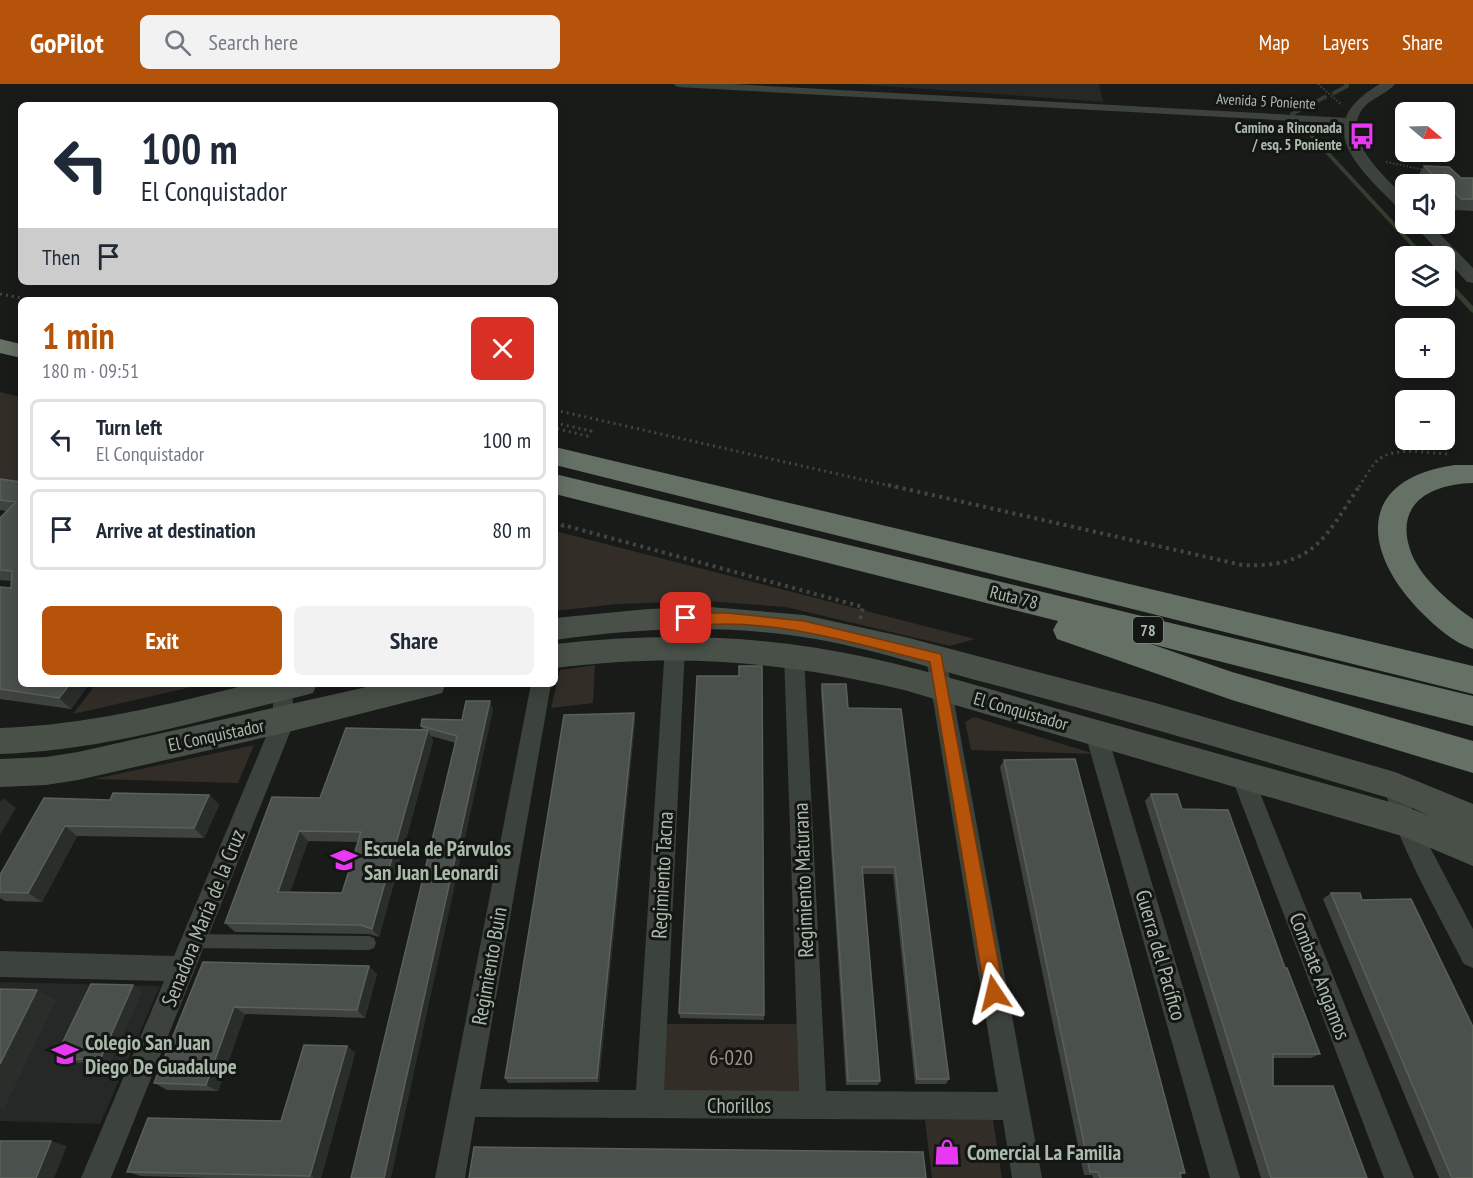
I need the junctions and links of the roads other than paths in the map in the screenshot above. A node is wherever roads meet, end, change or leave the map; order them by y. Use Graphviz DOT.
graph roads {
  1 [pos="678,84"];
  2 [pos="1389,84"];
  3 [pos="768,86"];
  4 [pos="783,87"];
  5 [pos="1350,116"];
  6 [pos="1395,195"];
  7 [pos="1431,234"];
  8 [pos="1473,278"];
  9 [pos="0,324"];
  10 [pos="18,327"];
  11 [pos="0,346"];
  12 [pos="18,350"];
  13 [pos="558,457"];
  14 [pos="1462,464"];
  15 [pos="558,485"];
  16 [pos="910,544"];
  17 [pos="822,549"];
  18 [pos="558,629"];
  19 [pos="1473,636"];
  20 [pos="675,646"];
  21 [pos="794,655"];
  22 [pos="558,656"];
  23 [pos="936,658"];
  24 [pos="1473,661"];
  25 [pos="1473,680"];
  26 [pos="419,687"];
  27 [pos="540,687"];
  28 [pos="274,688"];
  29 [pos="941,689"];
  30 [pos="1473,711"];
  31 [pos="284,720"];
  32 [pos="1096,733"];
  33 [pos="0,741"];
  34 [pos="1473,757"];
  35 [pos="0,773"];
  36 [pos="1241,773"];
  37 [pos="1395,786"];
  38 [pos="1473,819"];
  39 [pos="1404,821"];
  40 [pos="1473,850"];
  41 [pos="193,941"];
  42 [pos="369,943"];
  43 [pos="1473,955"];
  44 [pos="0,964"];
  45 [pos="181,969"];
  46 [pos="464,1103"];
  47 [pos="649,1104"];
  48 [pos="813,1105"];
  49 [pos="1014,1106"];
  50 [pos="96,1178"];
  51 [pos="450,1178"];
  52 [pos="1027,1178"];
  53 [pos="1225,1178"];
  54 [pos="1399,1178"];
  1 -- 3 [label="street, Avenida 5 Poniente"];
  2 -- 5 [label="street"];
  3 -- 4 [label="street, Avenida 5 Poniente"];
  4 -- 5 [label="street, Avenida 5 Poniente"];
  5 -- 6 [label="street"];
  7 -- 8 [label="street"];
  9 -- 10 [label="highway"];
  11 -- 12 [label="highway"];
  13 -- 16 [label="highway, Ruta 78 / 78"];
  14 -- 19 [label="highway"];
  15 -- 17 [label="highway, Ruta 78 / 78"];
  16 -- 24 [label="highway"];
  16 -- 25 [label="highway, Ruta 78 / 78"];
  17 -- 30 [label="highway, Ruta 78 / 78"];
  17 -- 34 [label="highway"];
  18 -- 23 [label="main road, El Conquistador"];
  20 -- 21 [label="main road, El Conquistador"];
  20 -- 22 [label="main road, El Conquistador"];
  20 -- 47 [label="street, Regimiento Tacna"];
  21 -- 29 [label="main road, El Conquistador"];
  21 -- 48 [label="street, Regimiento Maturana"];
  23 -- 29 [label="street"];
  23 -- 37 [label="main road, El Conquistador"];
  26 -- 31 [label="main road, El Conquistador"];
  27 -- 46 [label="street, Regimiento Buin"];
  28 -- 31 [label="street, Senadora María de la Cruz"];
  28 -- 33 [label="main road, El Conquistador"];
  29 -- 32 [label="main road, El Conquistador"];
  29 -- 49 [label="street"];
  31 -- 35 [label="main road, El Conquistador"];
  31 -- 41 [label="street, Senadora María de la Cruz"];
  32 -- 36 [label="main road, El Conquistador"];
  32 -- 53 [label="street, Guerra del Pacífico"];
  36 -- 39 [label="main road, El Conquistador"];
  36 -- 54 [label="street, Combate Angamos"];
  37 -- 38 [label="main road, El Conquistador"];
  37 -- 39 [label="street"];
  39 -- 40 [label="main road, El Conquistador"];
  39 -- 43 [label="street"];
  41 -- 42 [label="lane"];
  41 -- 45 [label="street, Senadora María de la Cruz"];
  44 -- 45 [label="street"];
  45 -- 50 [label="street, Senadora María de la Cruz"];
  46 -- 47 [label="street, Chorillos"];
  46 -- 51 [label="street, Regimiento Buin"];
  47 -- 48 [label="street, Chorillos"];
  48 -- 49 [label="street, Chorillos"];
  49 -- 52 [label="street"];
}
